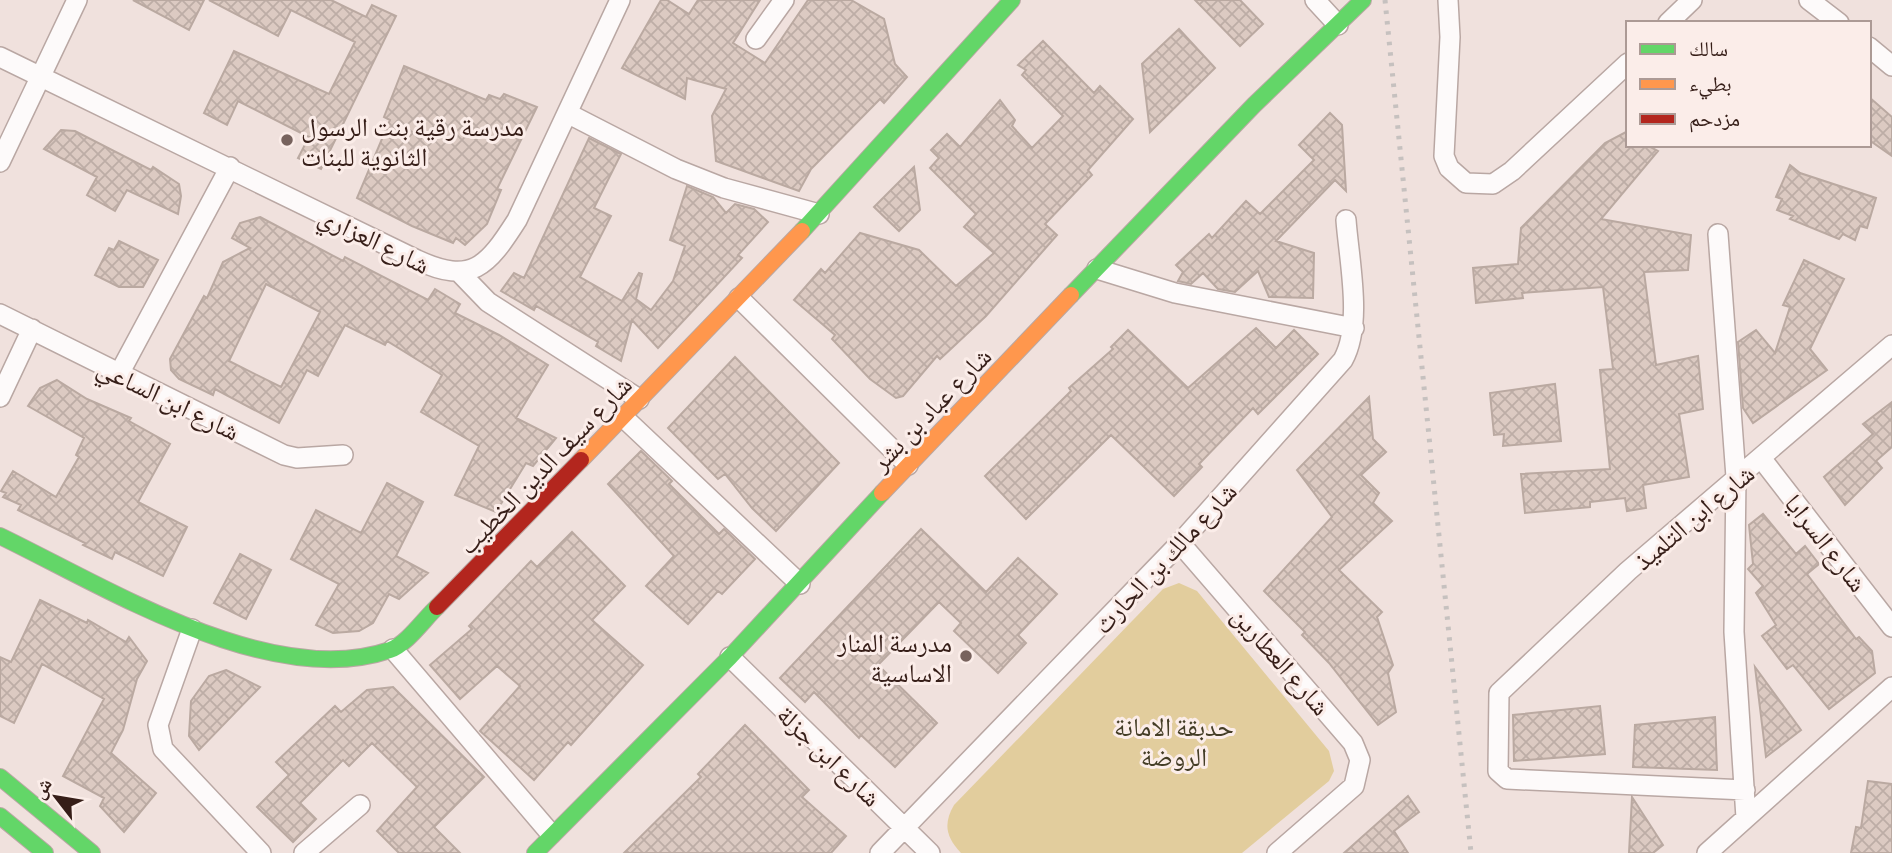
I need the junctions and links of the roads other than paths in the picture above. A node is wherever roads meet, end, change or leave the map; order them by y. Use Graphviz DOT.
graph roads {
  1 [pos="77,0"];
  2 [pos="620,0"];
  3 [pos="784,0"];
  4 [pos="1012,0"];
  5 [pos="1315,0"];
  6 [pos="1363,0"];
  7 [pos="1448,0"];
  8 [pos="1692,0"];
  9 [pos="1809,0"];
  10 [pos="1670,21"];
  11 [pos="1836,21"];
  12 [pos="1338,25"];
  13 [pos="756,39"];
  14 [pos="1871,49"];
  15 [pos="0,57"];
  16 [pos="1626,65"];
  17 [pos="1892,66"];
  18 [pos="41,76"];
  19 [pos="567,113"];
  20 [pos="0,162"];
  21 [pos="230,167"];
  22 [pos="819,214"];
  23 [pos="1346,220"];
  24 [pos="1718,233"];
  25 [pos="1097,269"];
  26 [pos="460,273"];
  27 [pos="739,298"];
  28 [pos="0,313"];
  29 [pos="1354,328"];
  30 [pos="32,329"];
  31 [pos="1892,345"];
  32 [pos="119,374"];
  33 [pos="0,397"];
  34 [pos="639,399"];
  35 [pos="622,417"];
  36 [pos="343,455"];
  37 [pos="1761,458"];
  38 [pos="908,465"];
  39 [pos="1736,477"];
  40 [pos="0,536"];
  41 [pos="1180,543"];
  42 [pos="800,584"];
  43 [pos="1892,627"];
  44 [pos="192,629"];
  45 [pos="393,649"];
  46 [pos="730,657"];
  47 [pos="1892,687"];
  48 [pos="0,777"];
  49 [pos="1745,790"];
  50 [pos="360,805"];
  51 [pos="0,816"];
  52 [pos="1746,818"];
  53 [pos="904,827"];
  54 [pos="551,834"];
  55 [pos="45,853"];
  56 [pos="92,853"];
  57 [pos="261,853"];
  58 [pos="304,853"];
  59 [pos="535,853"];
  60 [pos="880,853"];
  61 [pos="930,853"];
  62 [pos="1277,853"];
  63 [pos="1707,853"];
  1 -- 18 [label="street"];
  2 -- 19 [label="street, شارع العزاري"];
  3 -- 13 [label="street"];
  4 -- 22 [label="street, شارع سيف الدين الخطيب"];
  5 -- 12 [label="street"];
  6 -- 12 [label="street, شارع عباد بن بشر"];
  7 -- 16 [label="street"];
  8 -- 10 [label="street"];
  9 -- 11 [label="street"];
  12 -- 25 [label="street, شارع عباد بن بشر"];
  14 -- 17 [label="street"];
  15 -- 18 [label="street, شارع العزاري"];
  18 -- 20 [label="street"];
  18 -- 21 [label="street, شارع العزاري"];
  19 -- 22 [label="street"];
  19 -- 26 [label="street, شارع العزاري"];
  21 -- 26 [label="street, شارع العزاري"];
  21 -- 32 [label="street"];
  22 -- 27 [label="street, شارع سيف الدين الخطيب"];
  23 -- 29 [label="street, شارع مالك بن الحارث"];
  24 -- 39 [label="street"];
  25 -- 29 [label="street"];
  25 -- 38 [label="street, شارع عباد بن بشر"];
  26 -- 34 [label="street"];
  27 -- 34 [label="street, شارع سيف الدين الخطيب"];
  27 -- 38 [label="street"];
  28 -- 30 [label="street, شارع ابن الساعي"];
  29 -- 41 [label="street, شارع مالك بن الحارث"];
  30 -- 32 [label="street, شارع ابن الساعي"];
  30 -- 33 [label="street"];
  31 -- 37 [label="street, شارع ابن التلميذ"];
  32 -- 36 [label="street, شارع ابن الساعي"];
  34 -- 35 [label="street, شارع سيف الدين الخطيب"];
  35 -- 42 [label="street"];
  35 -- 45 [label="street, شارع سيف الدين الخطيب"];
  37 -- 39 [label="street, شارع ابن التلميذ"];
  37 -- 43 [label="street, شارع السرايا"];
  38 -- 42 [label="street, شارع عباد بن بشر"];
  39 -- 49 [label="street"];
  39 -- 49 [label="street, شارع ابن التلميذ"];
  40 -- 44 [label="street"];
  41 -- 53 [label="street, شارع مالك بن الحارث"];
  41 -- 62 [label="street, شارع العطارين"];
  42 -- 46 [label="street, شارع عباد بن بشر"];
  44 -- 45 [label="street"];
  44 -- 57 [label="street"];
  45 -- 54 [label="street"];
  46 -- 53 [label="street, شارع ابن جزلة"];
  46 -- 54 [label="street, شارع عباد بن بشر"];
  47 -- 52 [label="street"];
  48 -- 56 [label="street"];
  49 -- 52 [label="street"];
  50 -- 58 [label="street"];
  51 -- 55 [label="street"];
  52 -- 63 [label="street"];
  53 -- 60 [label="street, شارع مالك بن الحارث"];
  53 -- 61 [label="street, شارع ابن جزلة"];
  54 -- 59 [label="street, شارع عباد بن بشر"];
}
